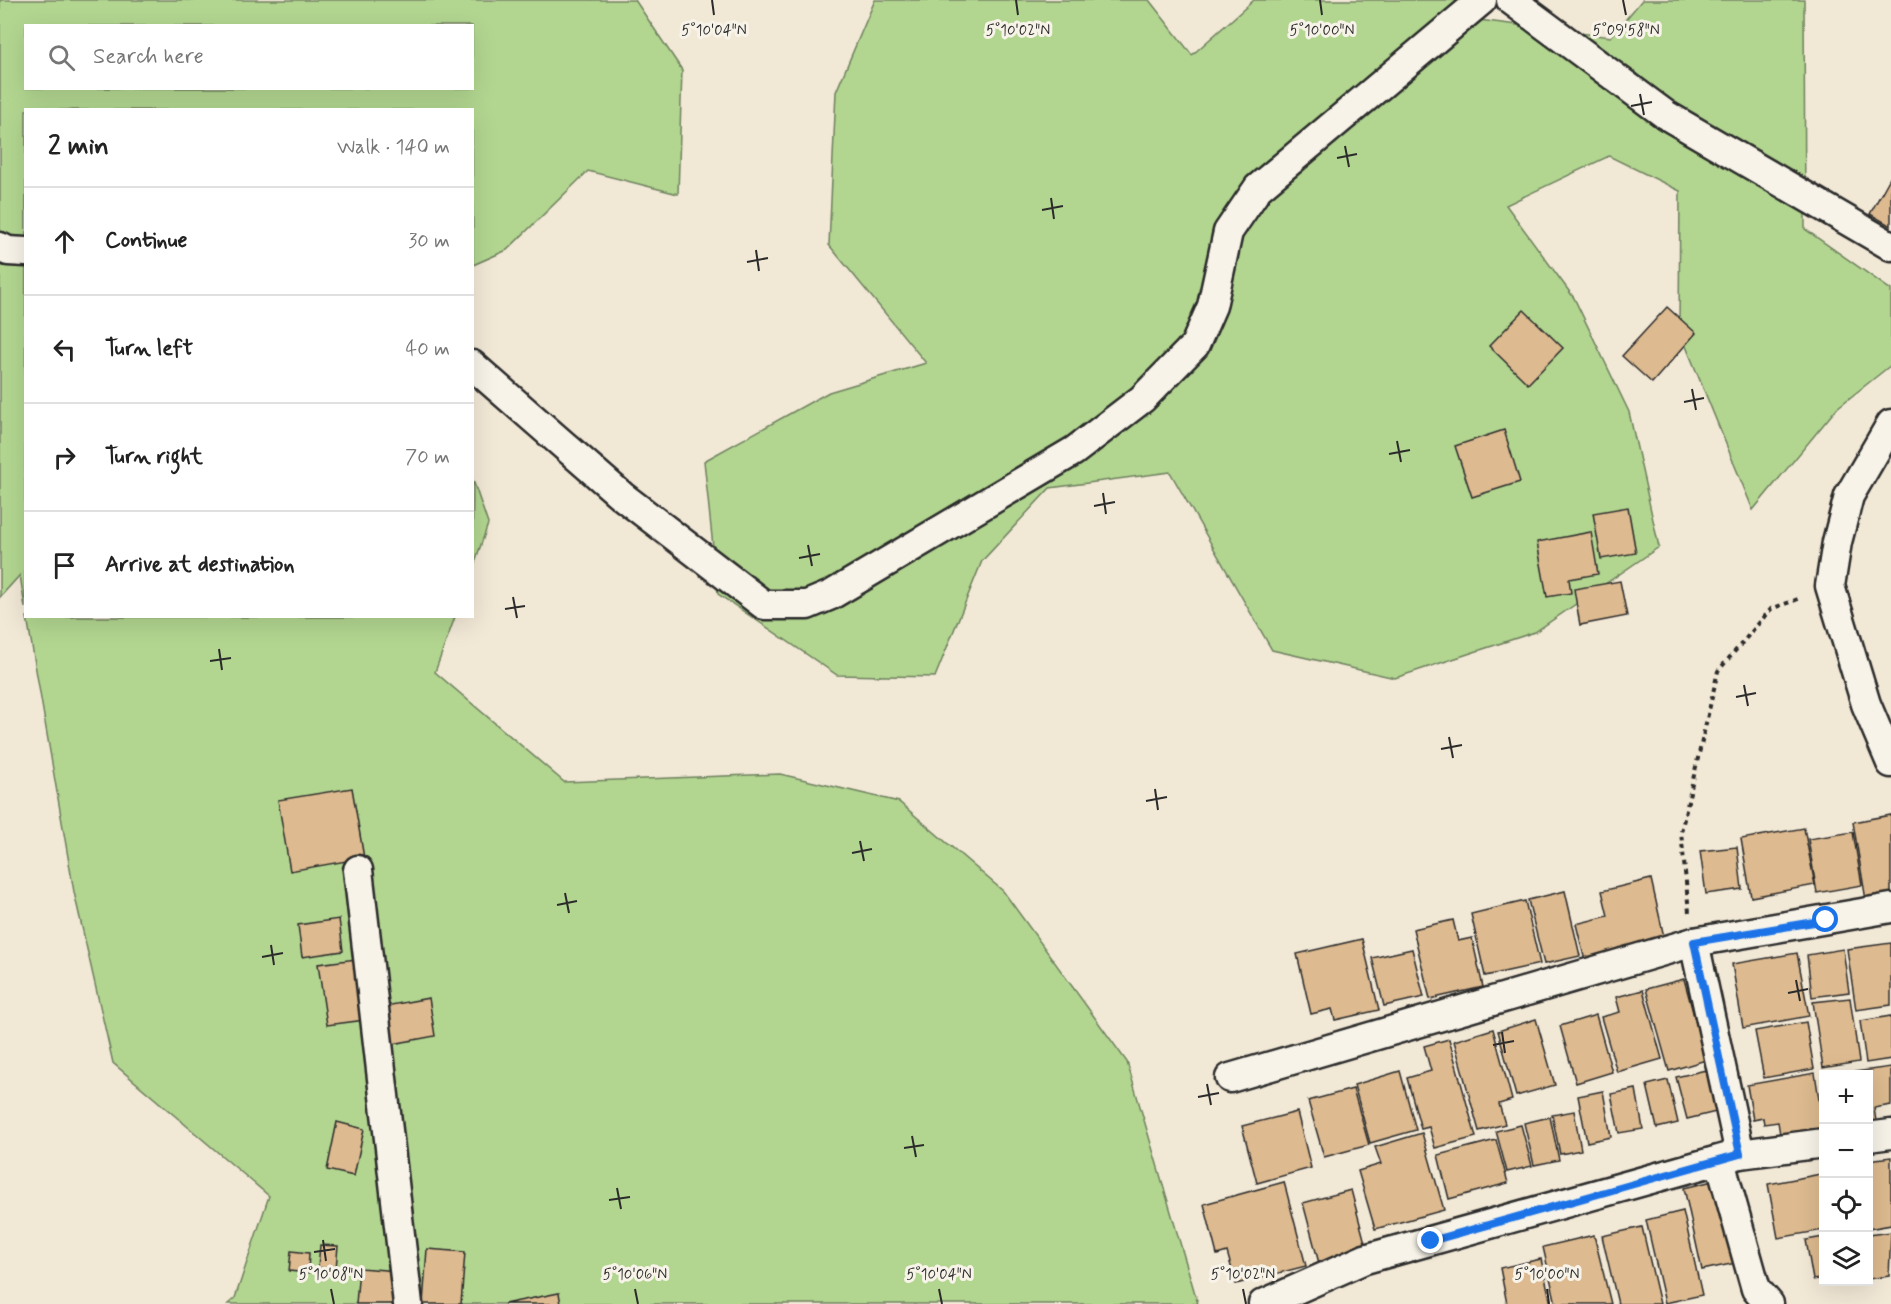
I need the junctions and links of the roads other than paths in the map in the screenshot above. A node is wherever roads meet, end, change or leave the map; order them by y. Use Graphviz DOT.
graph roads {
  1 [pos="1482,0"];
  2 [pos="1510,0"];
  3 [pos="1891,246"];
  4 [pos="0,247"];
  5 [pos="24,252"];
  6 [pos="474,367"];
  7 [pos="1891,424"];
  8 [pos="1891,763"];
  9 [pos="358,870"];
  10 [pos="1891,908"];
  11 [pos="1694,942"];
  12 [pos="1230,1078"];
  13 [pos="1891,1134"];
  14 [pos="1873,1136"];
  15 [pos="1819,1144"];
  16 [pos="1730,1157"];
  17 [pos="408,1304"];
  18 [pos="1263,1304"];
  19 [pos="1768,1304"];
  1 -- 6 [label="street"];
  2 -- 3 [label="street"];
  4 -- 5 [label="street"];
  7 -- 8 [label="street"];
  9 -- 17 [label="street"];
  10 -- 11 [label="street"];
  11 -- 12 [label="street"];
  11 -- 16 [label="street"];
  13 -- 14 [label="street"];
  15 -- 16 [label="street"];
  16 -- 18 [label="street"];
  16 -- 19 [label="street"];
}
